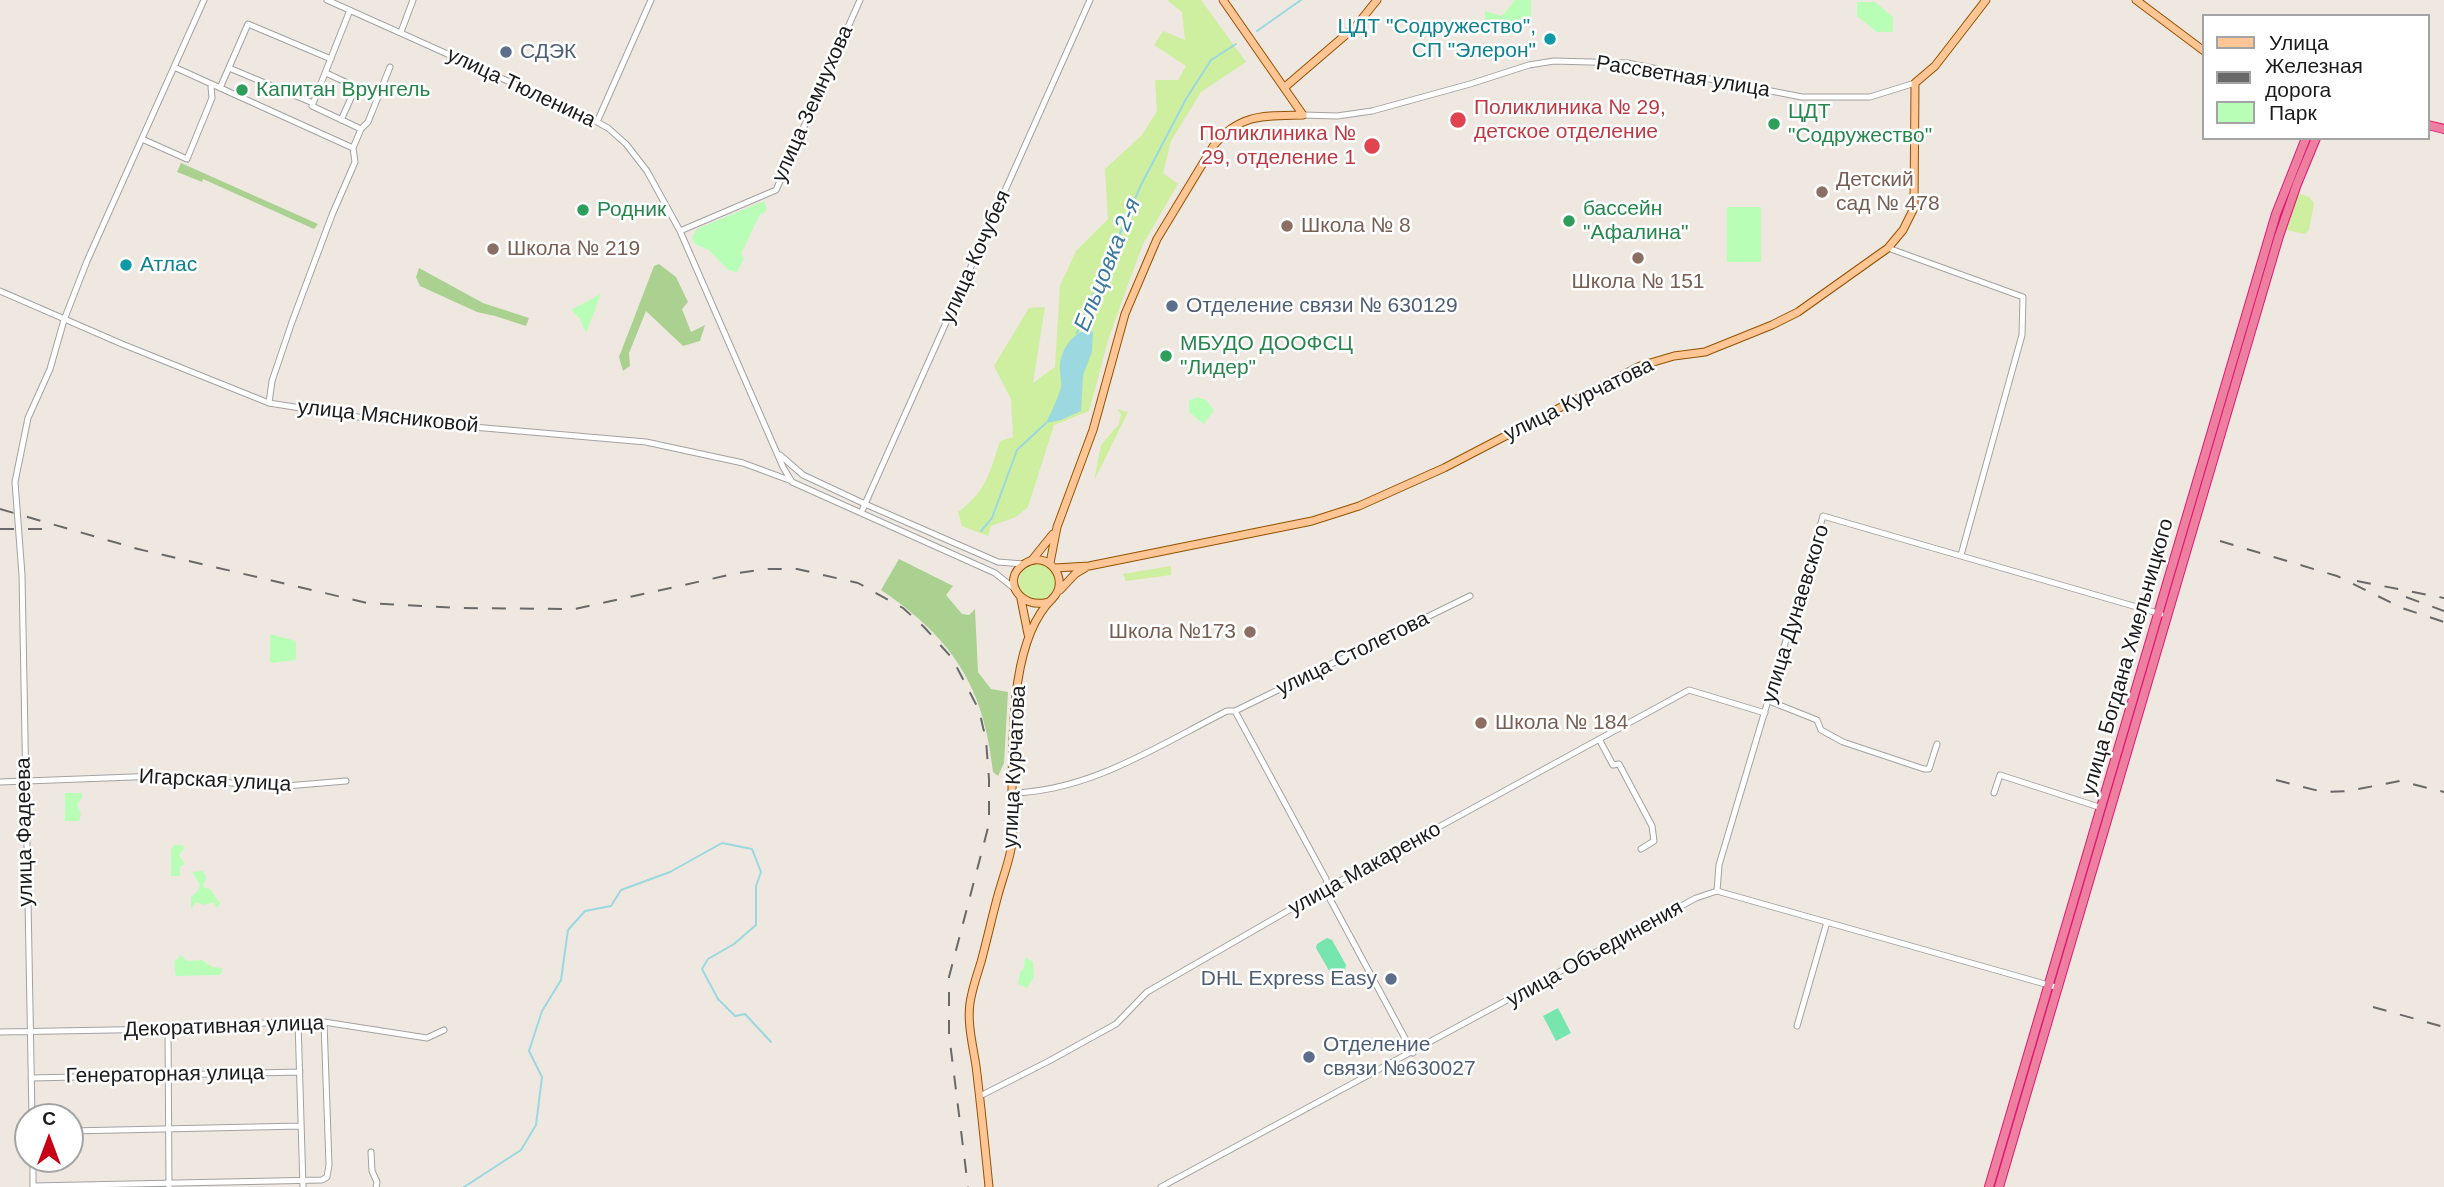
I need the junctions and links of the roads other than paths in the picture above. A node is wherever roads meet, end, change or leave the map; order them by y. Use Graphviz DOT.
graph roads {
  1 [pos="204,0"];
  2 [pos="327,0"];
  3 [pos="413,0"];
  4 [pos="652,0"];
  5 [pos="860,0"];
  6 [pos="1090,0"];
  7 [pos="1223,0"];
  8 [pos="1377,0"];
  9 [pos="1986,0"];
  10 [pos="2136,0"];
  11 [pos="350,10"];
  12 [pos="401,33"];
  13 [pos="2202,50"];
  14 [pos="331,59"];
  15 [pos="174,67"];
  16 [pos="390,67"];
  17 [pos="229,68"];
  18 [pos="326,73"];
  19 [pos="1915,83"];
  20 [pos="211,87"];
  21 [pos="1285,87"];
  22 [pos="220,88"];
  23 [pos="313,103"];
  24 [pos="1303,115"];
  25 [pos="341,120"];
  26 [pos="597,121"];
  27 [pos="361,130"];
  28 [pos="142,139"];
  29 [pos="2305,140"];
  30 [pos="2315,140"];
  31 [pos="353,148"];
  32 [pos="2276,214"];
  33 [pos="2286,216"];
  34 [pos="680,231"];
  35 [pos="1888,248"];
  36 [pos="0,291"];
  37 [pos="64,320"];
  38 [pos="269,403"];
  39 [pos="778,453"];
  40 [pos="792,482"];
  41 [pos="865,504"];
  42 [pos="861,513"];
  43 [pos="1057,527"];
  44 [pos="1961,555"];
  45 [pos="1032,560"];
  46 [pos="1023,564"];
  47 [pos="1053,566"];
  48 [pos="1089,566"];
  49 [pos="1015,589"];
  50 [pos="1058,592"];
  51 [pos="1470,596"];
  52 [pos="1021,599"];
  53 [pos="1048,603"];
  54 [pos="2163,615"];
  55 [pos="1028,635"];
  56 [pos="1769,701"];
  57 [pos="1235,711"];
  58 [pos="1765,713"];
  59 [pos="1599,739"];
  60 [pos="1937,744"];
  61 [pos="25,779"];
  62 [pos="346,781"];
  63 [pos="0,782"];
  64 [pos="1012,793"];
  65 [pos="1994,793"];
  66 [pos="2102,808"];
  67 [pos="1641,849"];
  68 [pos="1329,887"];
  69 [pos="1717,891"];
  70 [pos="1827,922"];
  71 [pos="2049,985"];
  72 [pos="2059,988"];
  73 [pos="298,1021"];
  74 [pos="324,1022"];
  75 [pos="1797,1026"];
  76 [pos="168,1029"];
  77 [pos="444,1030"];
  78 [pos="29,1031"];
  79 [pos="0,1032"];
  80 [pos="1413,1053"];
  81 [pos="300,1072"];
  82 [pos="170,1075"];
  83 [pos="31,1078"];
  84 [pos="980,1096"];
  85 [pos="32,1103"];
  86 [pos="2014,1103"];
  87 [pos="2023,1106"];
  88 [pos="300,1126"];
  89 [pos="169,1128"];
  90 [pos="84,1131"];
  91 [pos="371,1152"];
  92 [pos="303,1184"];
  93 [pos="169,1185"];
  94 [pos="33,1186"];
  95 [pos="376,1187"];
  96 [pos="989,1187"];
  97 [pos="1161,1187"];
  98 [pos="1989,1187"];
  99 [pos="1999,1187"];
  1 -- 15 [label="street, улица Фадеева"];
  2 -- 11 [label="street, улица Тюленина"];
  3 -- 12 [label="street"];
  4 -- 26 [label="street"];
  5 -- 34 [label="street, улица Земнухова"];
  6 -- 41 [label="street, улица Кочубея"];
  7 -- 21 [label="main road"];
  8 -- 21 [label="main road"];
  9 -- 19 [label="main road, Рассветная улица"];
  10 -- 13 [label="main road"];
  11 -- 12 [label="street, улица Тюленина"];
  11 -- 14 [label="street"];
  12 -- 26 [label="street, улица Тюленина"];
  14 -- 17 [label="street"];
  14 -- 18 [label="street"];
  15 -- 22 [label="street"];
  15 -- 28 [label="street, улица Фадеева"];
  16 -- 27 [label="street"];
  17 -- 22 [label="street"];
  17 -- 23 [label="street"];
  18 -- 23 [label="street"];
  18 -- 25 [label="street"];
  19 -- 24 [label="street, Рассветная улица"];
  19 -- 35 [label="main road, улица Курчатова"];
  20 -- 28 [label="street"];
  21 -- 24 [label="main road"];
  22 -- 31 [label="street"];
  23 -- 25 [label="street"];
  24 -- 43 [label="main road"];
  25 -- 27 [label="street"];
  26 -- 34 [label="street, улица Тюленина"];
  27 -- 31 [label="street"];
  28 -- 37 [label="street, улица Фадеева"];
  29 -- 32 [label="highway, улица Богдана Хмельницкого"];
  30 -- 33 [label="highway, улица Богдана Хмельницкого"];
  31 -- 38 [label="street"];
  32 -- 33 [label="highway"];
  32 -- 54 [label="highway, улица Богдана Хмельницкого"];
  33 -- 54 [label="highway, улица Богдана Хмельницкого"];
  34 -- 39 [label="street, улица Тюленина"];
  35 -- 44 [label="street"];
  35 -- 48 [label="main road, улица Курчатова"];
  36 -- 37 [label="street, улица Мясниковой"];
  37 -- 38 [label="street, улица Мясниковой"];
  37 -- 61 [label="street, улица Фадеева"];
  38 -- 40 [label="street, улица Мясниковой"];
  39 -- 40 [label="street"];
  39 -- 41 [label="street"];
  40 -- 42 [label="street, улица Мясниковой"];
  41 -- 42 [label="street, улица Кочубея"];
  41 -- 46 [label="street"];
  42 -- 49 [label="street, улица Мясниковой"];
  43 -- 45 [label="main road"];
  43 -- 47 [label="main road"];
  44 -- 54 [label="street, улица Дунаевского"];
  44 -- 56 [label="street, улица Дунаевского"];
  45 -- 46 [label="main road"];
  45 -- 47 [label="main road"];
  46 -- 49 [label="main road"];
  47 -- 48 [label="main road, улица Курчатова"];
  47 -- 50 [label="main road"];
  48 -- 50 [label="main road"];
  49 -- 52 [label="main road"];
  50 -- 53 [label="main road"];
  51 -- 57 [label="street, улица Столетова"];
  52 -- 53 [label="main road"];
  52 -- 55 [label="main road, улица Курчатова"];
  53 -- 55 [label="main road, улица Курчатова"];
  54 -- 66 [label="highway, улица Богдана Хмельницкого"];
  54 -- 72 [label="highway, улица Богдана Хмельницкого"];
  55 -- 64 [label="main road, улица Курчатова"];
  56 -- 58 [label="street, улица Дунаевского"];
  56 -- 60 [label="street"];
  57 -- 64 [label="street, улица Столетова"];
  57 -- 68 [label="street"];
  58 -- 59 [label="street, улица Макаренко"];
  58 -- 69 [label="street, улица Дунаевского"];
  59 -- 67 [label="street"];
  59 -- 68 [label="street, улица Макаренко"];
  61 -- 62 [label="street, Игарская улица"];
  61 -- 63 [label="street, Игарская улица"];
  61 -- 78 [label="street, улица Фадеева"];
  64 -- 84 [label="main road, улица Курчатова"];
  65 -- 66 [label="street"];
  66 -- 71 [label="highway, улица Богдана Хмельницкого"];
  68 -- 80 [label="street"];
  68 -- 84 [label="street, улица Макаренко"];
  69 -- 70 [label="street"];
  69 -- 80 [label="street, улица Объединения"];
  70 -- 71 [label="street"];
  70 -- 75 [label="street"];
  71 -- 72 [label="street"];
  71 -- 86 [label="highway, улица Богдана Хмельницкого"];
  72 -- 87 [label="highway, улица Богдана Хмельницкого"];
  73 -- 74 [label="street, Декоративная улица"];
  73 -- 76 [label="street, Декоративная улица"];
  73 -- 81 [label="street"];
  74 -- 77 [label="street, Декоративная улица"];
  74 -- 92 [label="street"];
  76 -- 78 [label="street, Декоративная улица"];
  76 -- 82 [label="street"];
  78 -- 79 [label="street, Декоративная улица"];
  78 -- 83 [label="street, улица Фадеева"];
  80 -- 97 [label="street, улица Объединения"];
  81 -- 82 [label="street, Генераторная улица"];
  81 -- 88 [label="street"];
  82 -- 83 [label="street, Генераторная улица"];
  82 -- 89 [label="street"];
  83 -- 85 [label="street, улица Фадеева"];
  84 -- 96 [label="main road, улица Курчатова"];
  86 -- 87 [label="highway"];
  86 -- 98 [label="highway, улица Богдана Хмельницкого"];
  87 -- 99 [label="highway, улица Богдана Хмельницкого"];
  88 -- 89 [label="street"];
  88 -- 92 [label="street"];
  89 -- 90 [label="street"];
  89 -- 93 [label="street"];
  91 -- 95 [label="street"];
  92 -- 93 [label="street"];
  93 -- 94 [label="street"];
}
